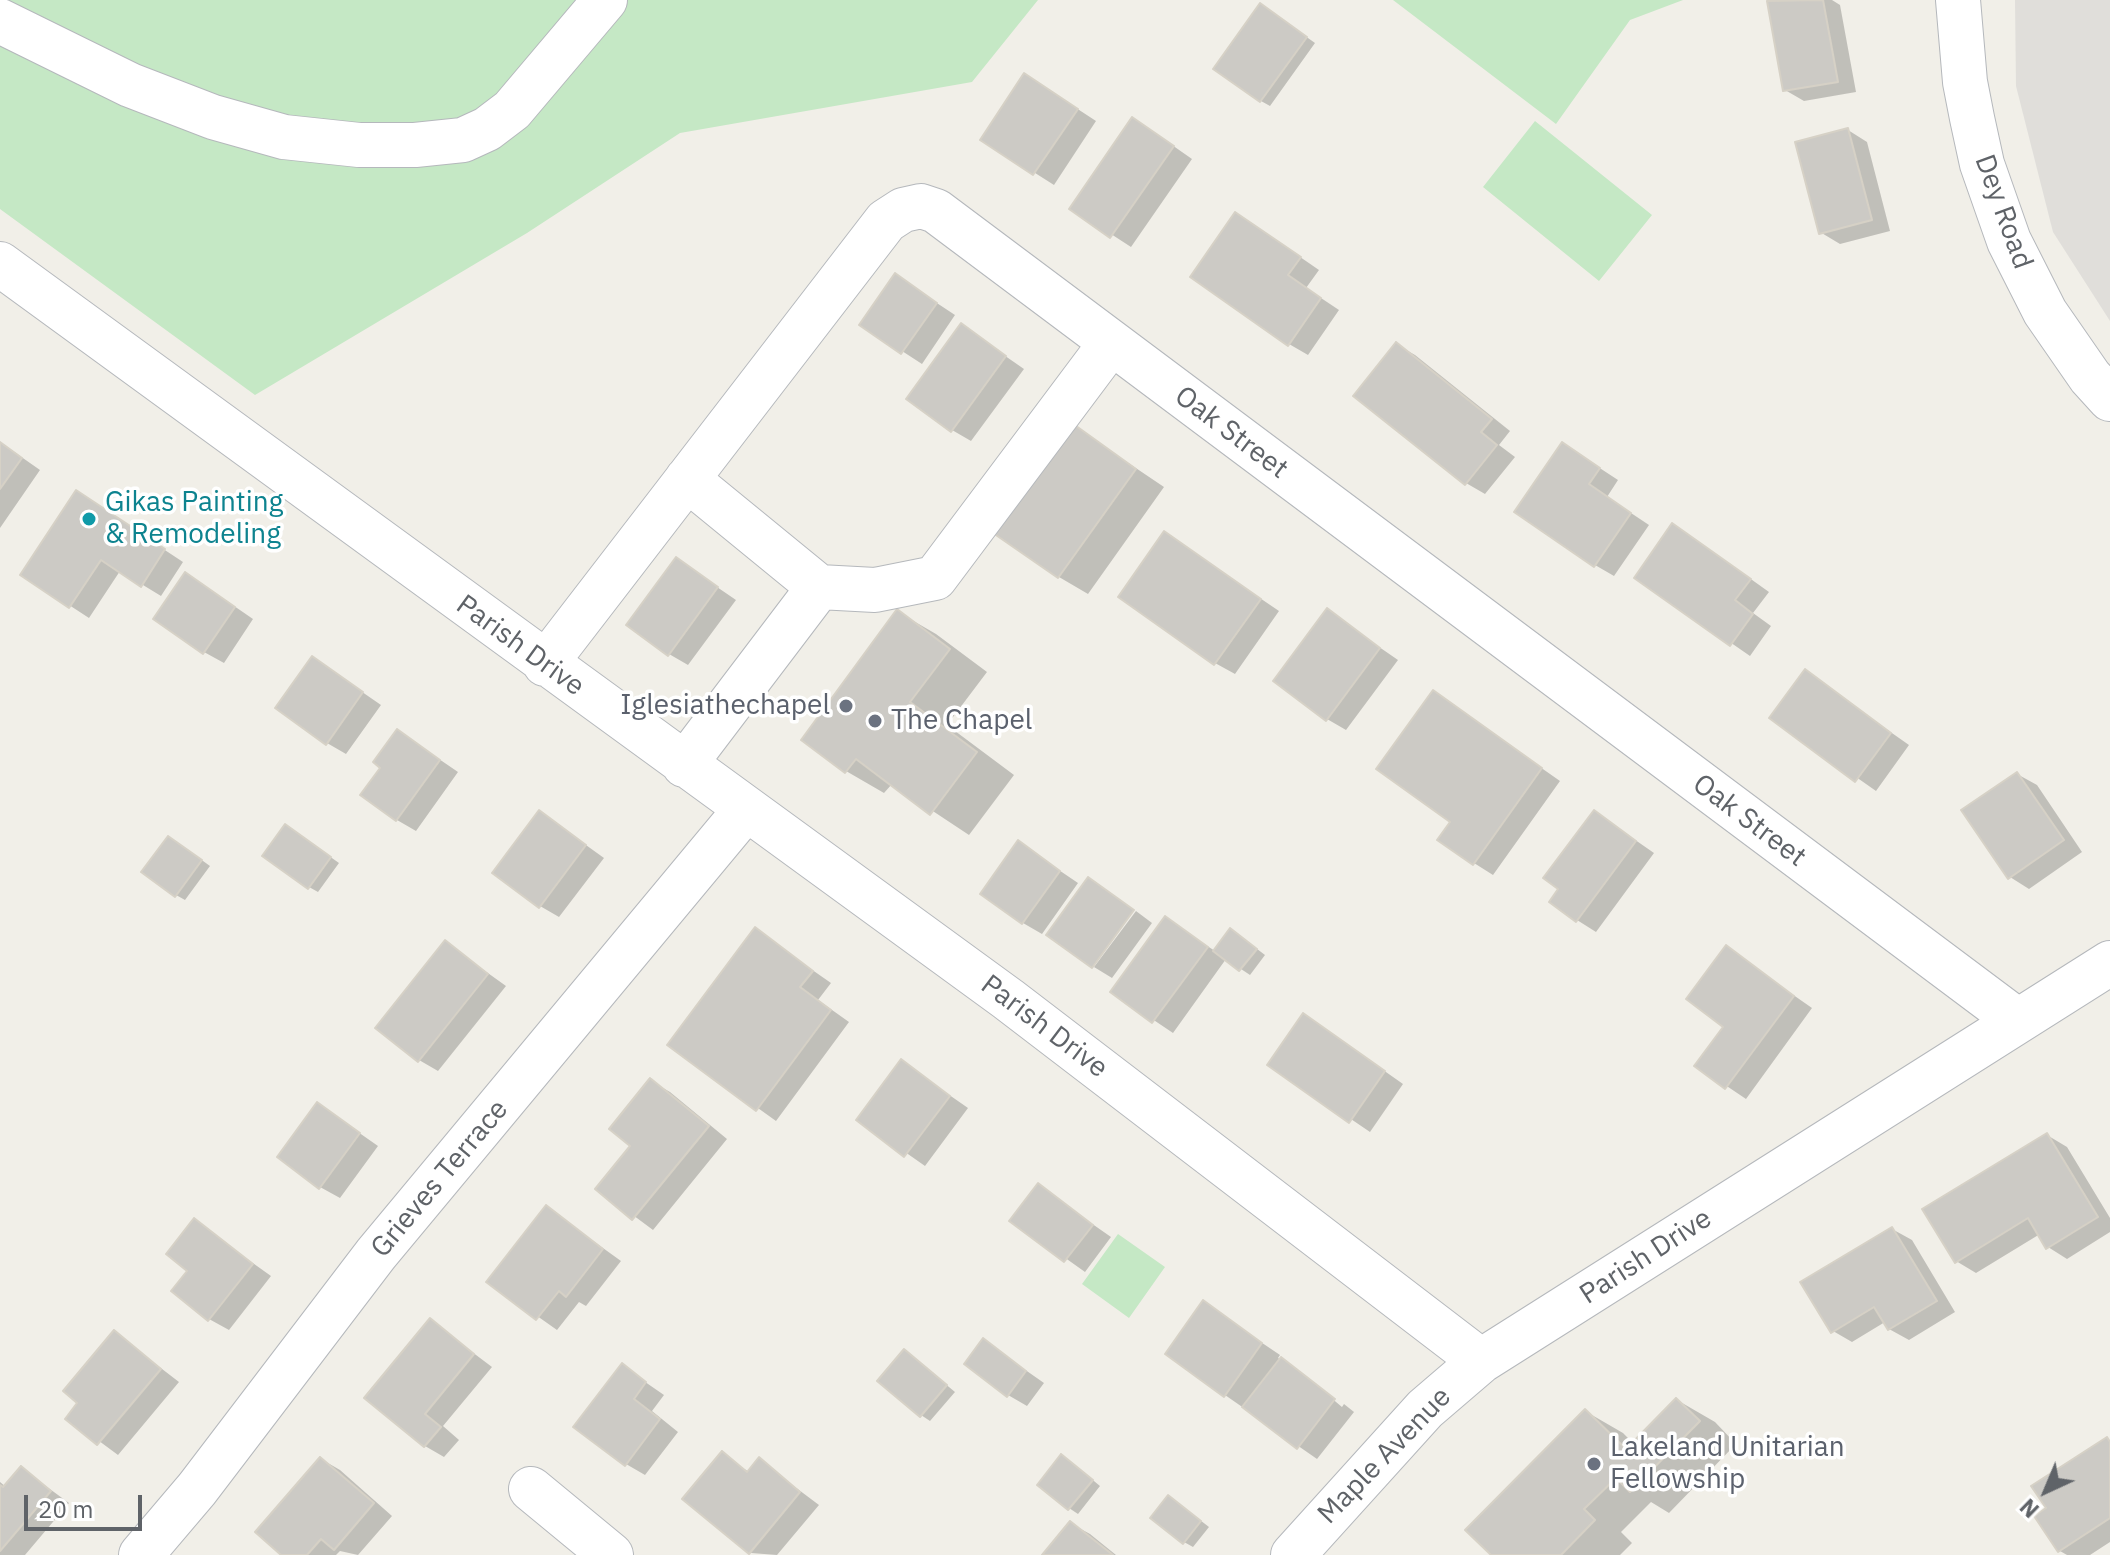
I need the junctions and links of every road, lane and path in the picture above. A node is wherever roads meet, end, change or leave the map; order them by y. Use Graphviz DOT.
graph roads {
  1 [pos="605,0"];
  2 [pos="1958,0"];
  3 [pos="0,21"];
  4 [pos="1,267"];
  5 [pos="1111,343"];
  6 [pos="2110,399"];
  7 [pos="687,479"];
  8 [pos="819,587"];
  9 [pos="545,664"];
  10 [pos="684,765"];
  11 [pos="746,809"];
  12 [pos="2110,963"];
  13 [pos="2018,1021"];
  14 [pos="1481,1361"];
  15 [pos="531,1489"];
  16 [pos="141,1555"];
  17 [pos="611,1555"];
  18 [pos="1293,1555"];
  1 -- 3 [label="street"];
  2 -- 6 [label="street, Dey Road"];
  4 -- 9 [label="street, Parish Drive"];
  5 -- 7 [label="street, Oak Street"];
  5 -- 8 [label="street"];
  5 -- 13 [label="street, Oak Street"];
  7 -- 8 [label="street"];
  7 -- 9 [label="street, Oak Street"];
  8 -- 10 [label="street"];
  9 -- 10 [label="street, Parish Drive"];
  10 -- 11 [label="street, Parish Drive"];
  11 -- 14 [label="street, Parish Drive"];
  11 -- 16 [label="street, Grieves Terrace"];
  12 -- 13 [label="street, Parish Drive"];
  13 -- 14 [label="street, Parish Drive"];
  14 -- 18 [label="street, Maple Avenue"];
  15 -- 17 [label="street"];
}
